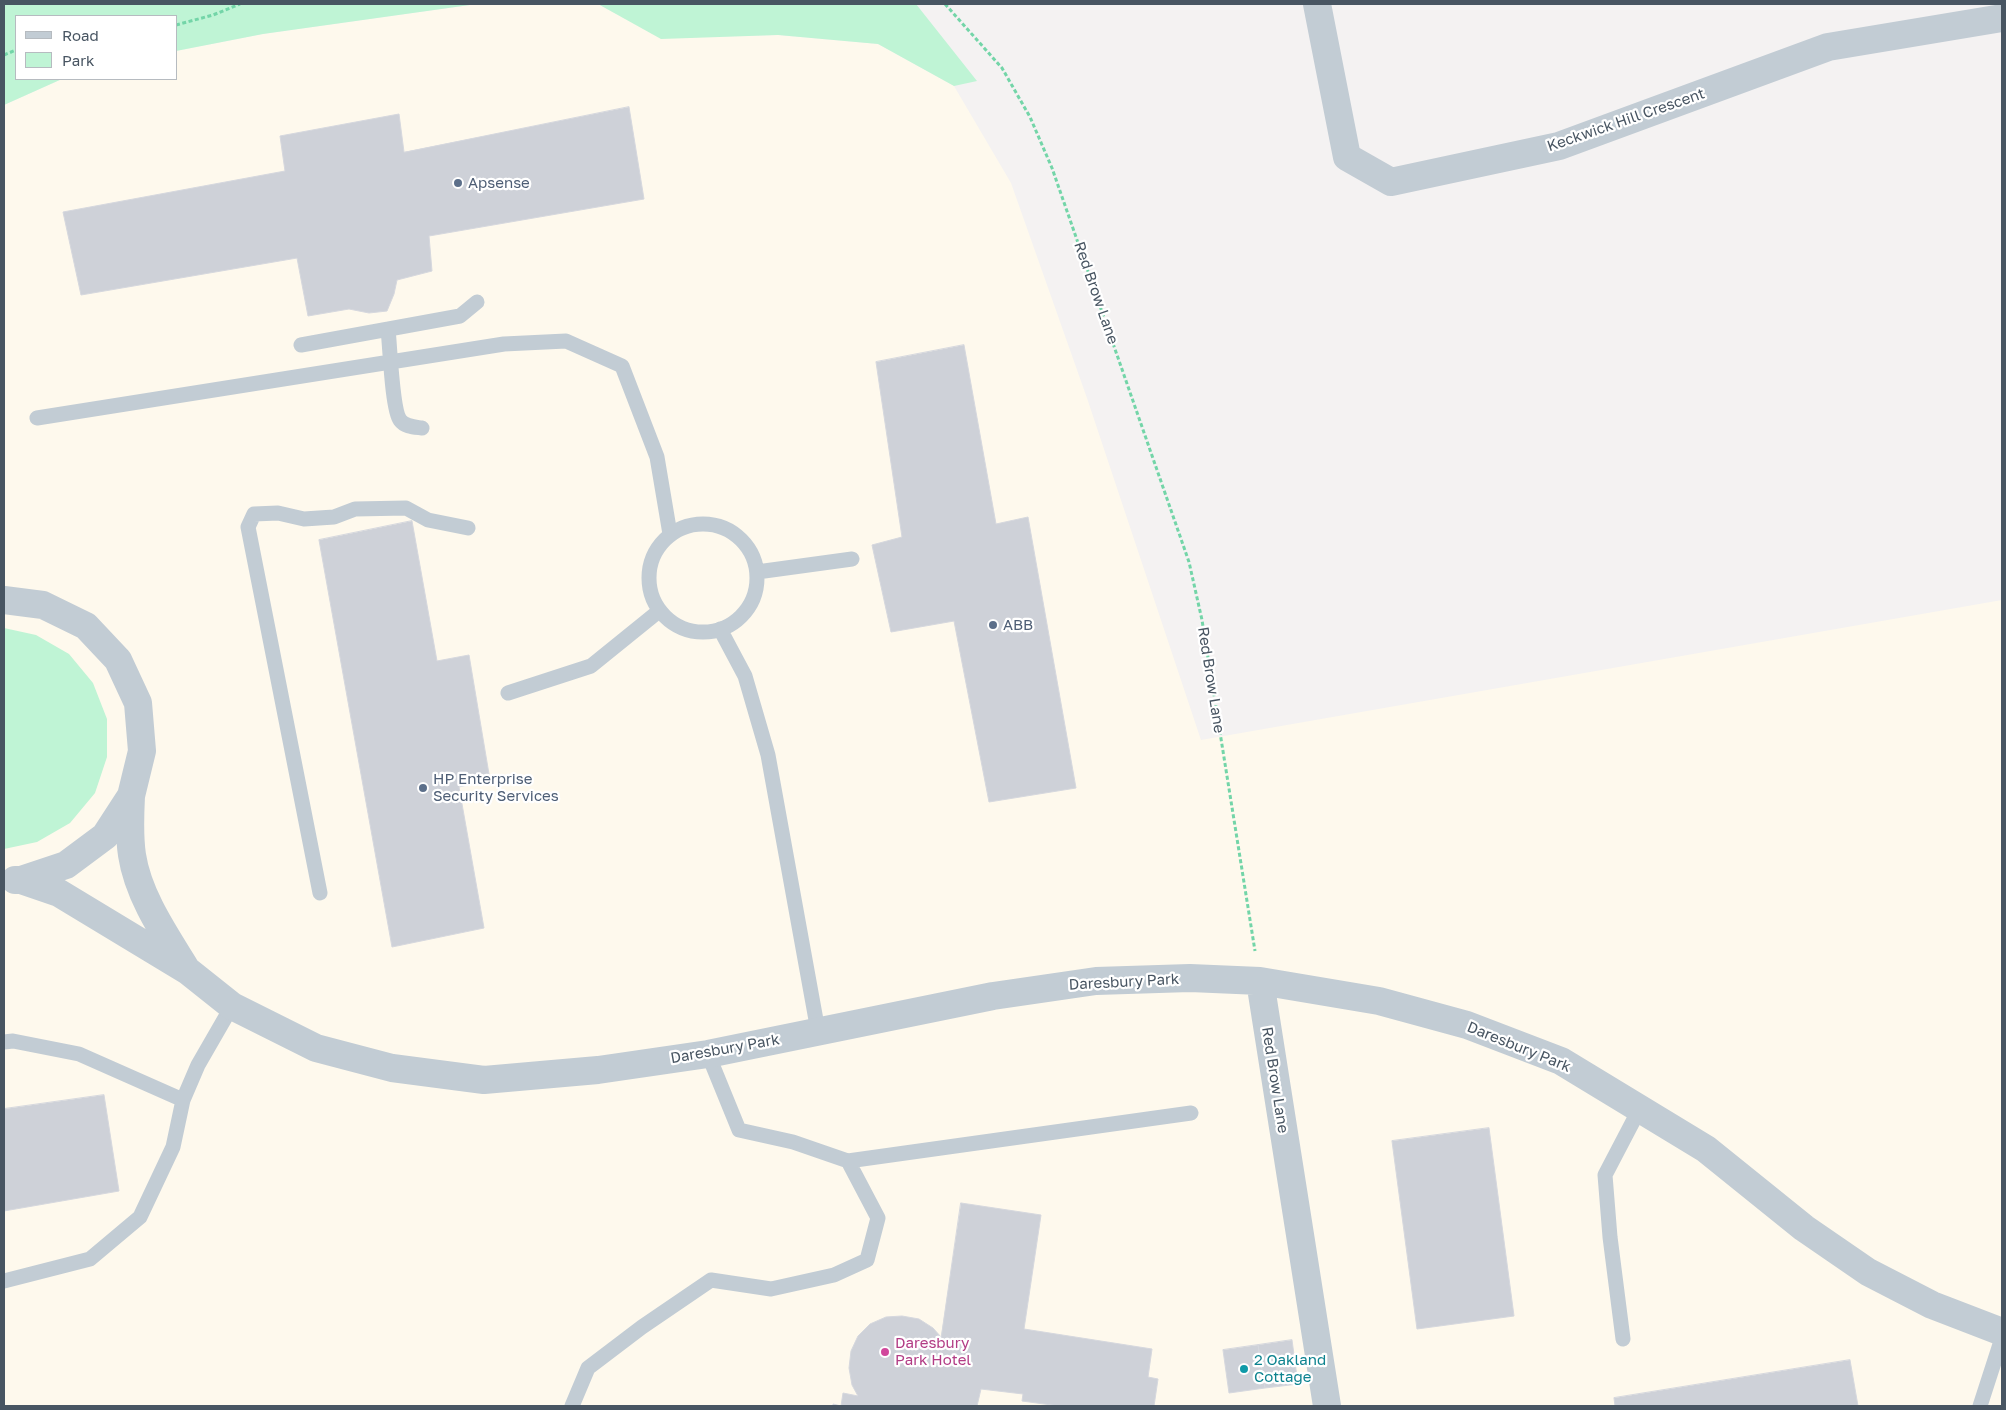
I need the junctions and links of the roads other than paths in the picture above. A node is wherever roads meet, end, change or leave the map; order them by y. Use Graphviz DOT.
graph roads {
  1 [pos="1317,4"];
  2 [pos="2002,18"];
  3 [pos="477,302"];
  4 [pos="388,329"];
  5 [pos="301,345"];
  6 [pos="392,362"];
  7 [pos="37,418"];
  8 [pos="422,428"];
  9 [pos="468,528"];
  10 [pos="670,534"];
  11 [pos="852,559"];
  12 [pos="757,572"];
  13 [pos="4,600"];
  14 [pos="660,610"];
  15 [pos="720,629"];
  16 [pos="508,693"];
  17 [pos="131,796"];
  18 [pos="12,880"];
  19 [pos="320,893"];
  20 [pos="188,971"];
  21 [pos="1260,981"];
  22 [pos="232,1006"];
  23 [pos="818,1031"];
  24 [pos="4,1042"];
  25 [pos="708,1054"];
  26 [pos="183,1100"];
  27 [pos="1640,1108"];
  28 [pos="1191,1113"];
  29 [pos="848,1161"];
  30 [pos="4,1281"];
  31 [pos="2002,1332"];
  32 [pos="2002,1338"];
  33 [pos="1623,1339"];
  34 [pos="572,1406"];
  35 [pos="1327,1406"];
  36 [pos="1980,1406"];
  1 -- 2 [label="street, Keckwick Hill Crescent"];
  3 -- 4 [label="lane"];
  4 -- 5 [label="lane"];
  4 -- 6 [label="lane"];
  6 -- 7 [label="lane"];
  6 -- 8 [label="lane"];
  6 -- 10 [label="lane"];
  9 -- 19 [label="lane"];
  10 -- 12 [label="lane"];
  10 -- 14 [label="lane"];
  11 -- 12 [label="lane"];
  12 -- 15 [label="lane"];
  13 -- 17 [label="street"];
  14 -- 15 [label="lane"];
  14 -- 16 [label="lane"];
  15 -- 23 [label="lane"];
  17 -- 18 [label="street"];
  17 -- 20 [label="street"];
  18 -- 20 [label="street"];
  20 -- 22 [label="street, Daresbury Park"];
  21 -- 23 [label="street, Daresbury Park"];
  21 -- 27 [label="street, Daresbury Park"];
  21 -- 35 [label="street, Red Brow Lane"];
  22 -- 25 [label="street, Daresbury Park"];
  22 -- 26 [label="lane"];
  23 -- 25 [label="street, Daresbury Park"];
  24 -- 26 [label="lane"];
  25 -- 29 [label="lane"];
  26 -- 30 [label="lane"];
  27 -- 31 [label="street, Daresbury Park"];
  27 -- 33 [label="lane"];
  28 -- 29 [label="lane"];
  29 -- 34 [label="lane"];
  32 -- 36 [label="lane"];
}
